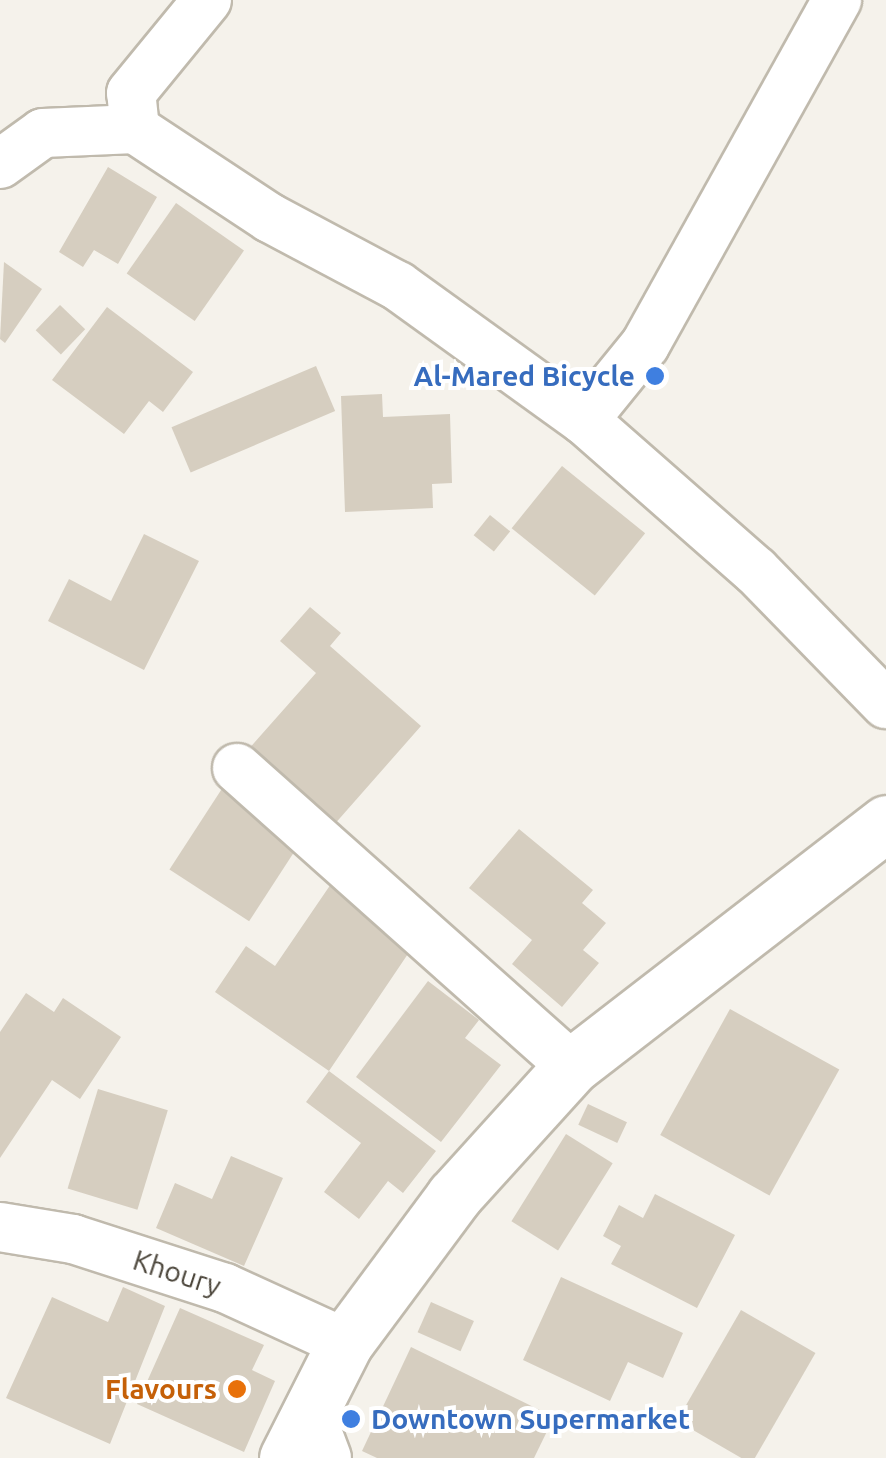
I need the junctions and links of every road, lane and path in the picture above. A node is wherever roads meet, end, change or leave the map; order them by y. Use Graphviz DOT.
graph roads {
  1 [pos="206,0"];
  2 [pos="838,0"];
  3 [pos="135,129"];
  4 [pos="0,164"];
  5 [pos="584,420"];
  6 [pos="886,704"];
  7 [pos="237,768"];
  8 [pos="886,823"];
  9 [pos="572,1066"];
  10 [pos="0,1227"];
  11 [pos="345,1343"];
  12 [pos="308,1442"];
  1 -- 3 [label="street"];
  2 -- 5 [label="street"];
  3 -- 4 [label="street"];
  3 -- 5 [label="street"];
  5 -- 6 [label="street"];
  7 -- 9 [label="street"];
  8 -- 9 [label="street"];
  9 -- 11 [label="street"];
  10 -- 11 [label="street, Khoury"];
  11 -- 12 [label="street"];
}
